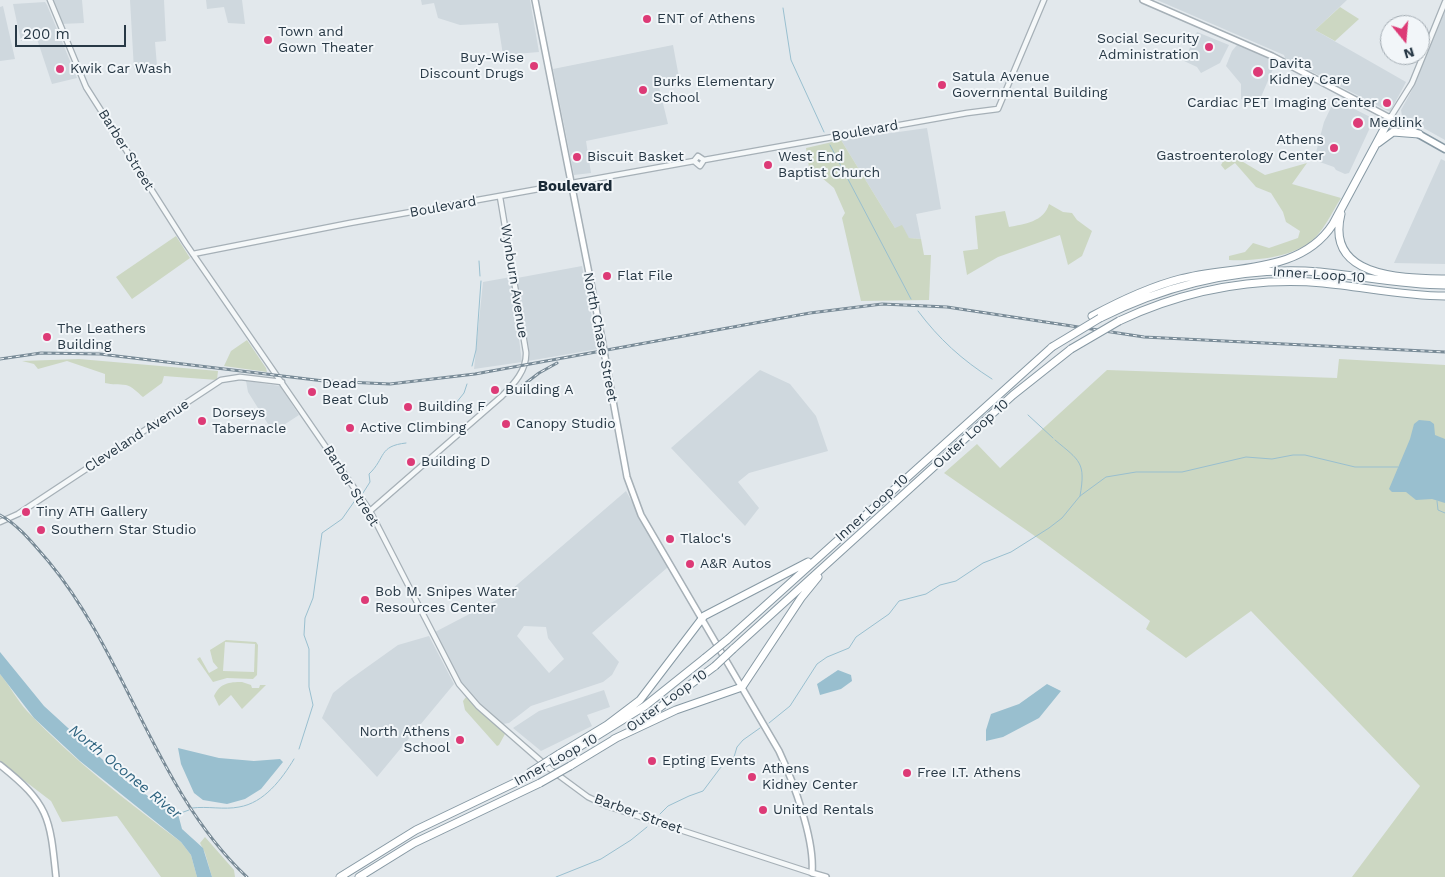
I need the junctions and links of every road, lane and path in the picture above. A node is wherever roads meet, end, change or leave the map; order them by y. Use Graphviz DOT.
graph roads {
  1 [pos="50,0"];
  2 [pos="535,0"];
  3 [pos="1044,0"];
  4 [pos="1143,0"];
  5 [pos="1445,2"];
  6 [pos="1390,118"];
  7 [pos="1419,134"];
  8 [pos="1374,147"];
  9 [pos="1445,149"];
  10 [pos="571,184"];
  11 [pos="500,197"];
  12 [pos="1344,206"];
  13 [pos="193,254"];
  14 [pos="1445,279"];
  15 [pos="1445,285"];
  16 [pos="1445,296"];
  17 [pos="1096,317"];
  18 [pos="282,382"];
  19 [pos="370,511"];
  20 [pos="0,522"];
  21 [pos="844,548"];
  22 [pos="823,552"];
  23 [pos="702,619"];
  24 [pos="742,687"];
  25 [pos="614,740"];
  26 [pos="561,756"];
  27 [pos="0,765"];
  28 [pos="812,873"];
  29 [pos="56,877"];
  30 [pos="340,877"];
  31 [pos="359,877"];
  32 [pos="826,877"];
  1 -- 13 [label="street, Barber Street"];
  2 -- 10 [label="main road, North Chase Street"];
  3 -- 10 [label="street, Boulevard"];
  4 -- 6 [label="main road"];
  5 -- 6 [label="street"];
  6 -- 7 [label="highway"];
  6 -- 8 [label="highway"];
  7 -- 8 [label="highway"];
  7 -- 9 [label="highway"];
  8 -- 12 [label="highway"];
  10 -- 11 [label="street, Boulevard"];
  10 -- 23 [label="main road, North Chase Street, bridge"];
  11 -- 13 [label="street, Boulevard"];
  11 -- 19 [label="street, Wynburn Avenue"];
  12 -- 14 [label="highway"];
  12 -- 17 [label="highway"];
  13 -- 18 [label="street, Barber Street"];
  15 -- 17 [label="highway, Inner Loop 10"];
  16 -- 21 [label="highway, Outer Loop 10, bridge"];
  17 -- 22 [label="highway, Inner Loop 10, bridge"];
  18 -- 19 [label="street, Barber Street"];
  18 -- 20 [label="street, Cleveland Avenue"];
  19 -- 28 [label="street, Barber Street"];
  21 -- 24 [label="highway"];
  21 -- 25 [label="highway, Outer Loop 10, bridge"];
  22 -- 23 [label="highway"];
  22 -- 26 [label="highway, Inner Loop 10, bridge"];
  23 -- 24 [label="main road, North Chase Street"];
  23 -- 26 [label="highway"];
  24 -- 25 [label="highway"];
  24 -- 28 [label="main road, North Chase Street"];
  25 -- 31 [label="highway, Outer Loop 10, bridge"];
  26 -- 30 [label="highway, Inner Loop 10, bridge"];
  27 -- 29 [label="main road"];
  28 -- 32 [label="main road"];
}
